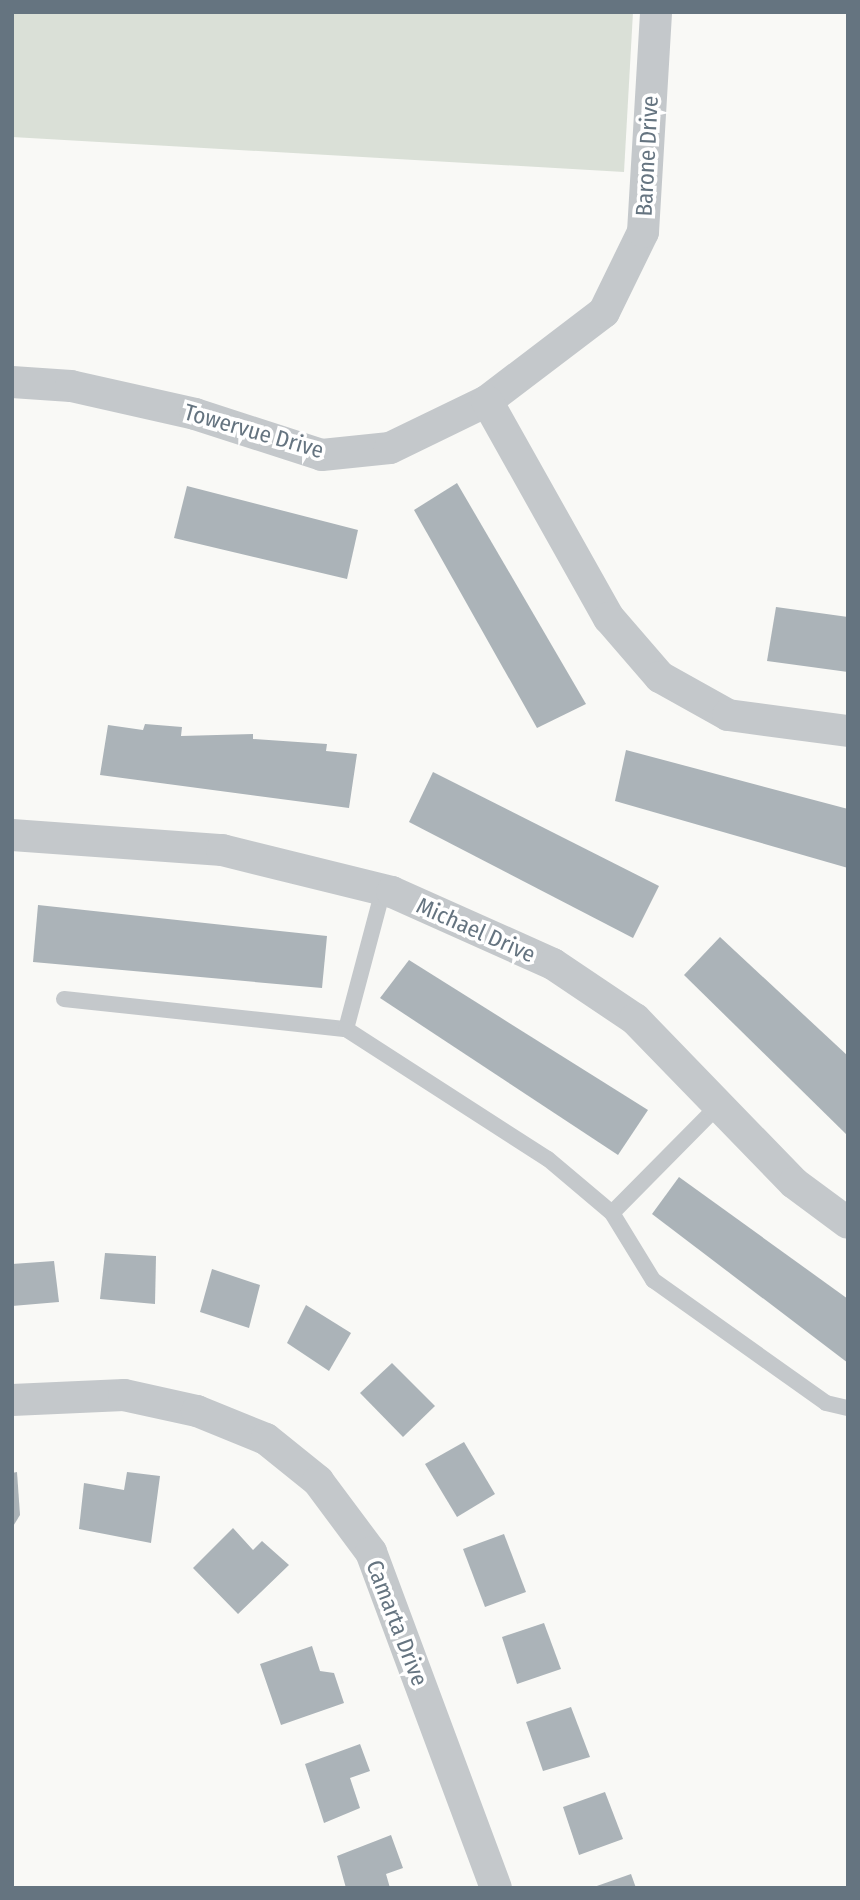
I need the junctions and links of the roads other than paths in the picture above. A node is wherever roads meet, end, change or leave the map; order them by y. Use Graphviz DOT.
graph roads {
  1 [pos="656,12"];
  2 [pos="12,382"];
  3 [pos="487,401"];
  4 [pos="848,731"];
  5 [pos="12,835"];
  6 [pos="383,890"];
  7 [pos="64,999"];
  8 [pos="346,1029"];
  9 [pos="719,1105"];
  10 [pos="612,1213"];
  11 [pos="848,1223"];
  12 [pos="12,1400"];
  13 [pos="848,1408"];
  14 [pos="496,1888"];
  1 -- 3 [label="street, Barone Drive"];
  2 -- 3 [label="street, Towervue Drive"];
  3 -- 4 [label="street"];
  5 -- 6 [label="street, Michael Drive"];
  6 -- 8 [label="lane"];
  6 -- 9 [label="street, Michael Drive"];
  7 -- 8 [label="lane"];
  8 -- 10 [label="lane"];
  9 -- 10 [label="lane"];
  9 -- 11 [label="street, Michael Drive"];
  10 -- 13 [label="lane"];
  12 -- 14 [label="street, Camarta Drive"];
}
